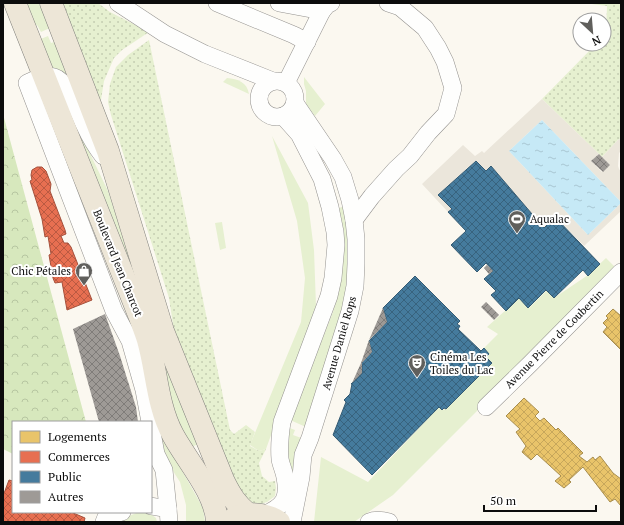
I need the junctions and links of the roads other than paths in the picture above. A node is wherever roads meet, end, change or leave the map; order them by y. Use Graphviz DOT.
graph roads {
  1 [pos="15,3"];
  2 [pos="118,3"];
  3 [pos="217,3"];
  4 [pos="279,3"];
  5 [pos="388,3"];
  6 [pos="51,4"];
  7 [pos="327,6"];
  8 [pos="307,42"];
  9 [pos="45,76"];
  10 [pos="279,82"];
  11 [pos="295,103"];
  12 [pos="282,116"];
  13 [pos="114,172"];
  14 [pos="354,220"];
  15 [pos="621,272"];
  16 [pos="486,407"];
  17 [pos="150,421"];
  18 [pos="152,432"];
  19 [pos="152,507"];
  20 [pos="119,513"];
  21 [pos="168,516"];
  22 [pos="264,517"];
  23 [pos="104,522"];
  24 [pos="218,522"];
  25 [pos="225,522"];
  26 [pos="292,522"];
  27 [pos="369,522"];
  28 [pos="389,522"];
  1 -- 9 [label="main road, Boulevard Jean Charcot"];
  2 -- 10 [label="street"];
  3 -- 8 [label="street"];
  4 -- 7 [label="street"];
  5 -- 14 [label="street"];
  6 -- 13 [label="main road, Boulevard Jean Charcot"];
  7 -- 8 [label="street"];
  8 -- 10 [label="street"];
  9 -- 13 [label="street"];
  9 -- 17 [label="street"];
  9 -- 24 [label="main road, Boulevard Jean Charcot"];
  10 -- 11 [label="street"];
  10 -- 12 [label="street"];
  11 -- 12 [label="street"];
  11 -- 14 [label="street, Avenue Daniel Rops"];
  12 -- 22 [label="street, Avenue Daniel Rops"];
  13 -- 22 [label="main road, Boulevard Jean Charcot"];
  14 -- 26 [label="street, Avenue Daniel Rops"];
  15 -- 16 [label="street, Avenue Pierre de Coubertin"];
  18 -- 21 [label="street"];
  19 -- 21 [label="street"];
  20 -- 23 [label="street"];
  22 -- 25 [label="main road"];
  27 -- 28 [label="street"];
}
